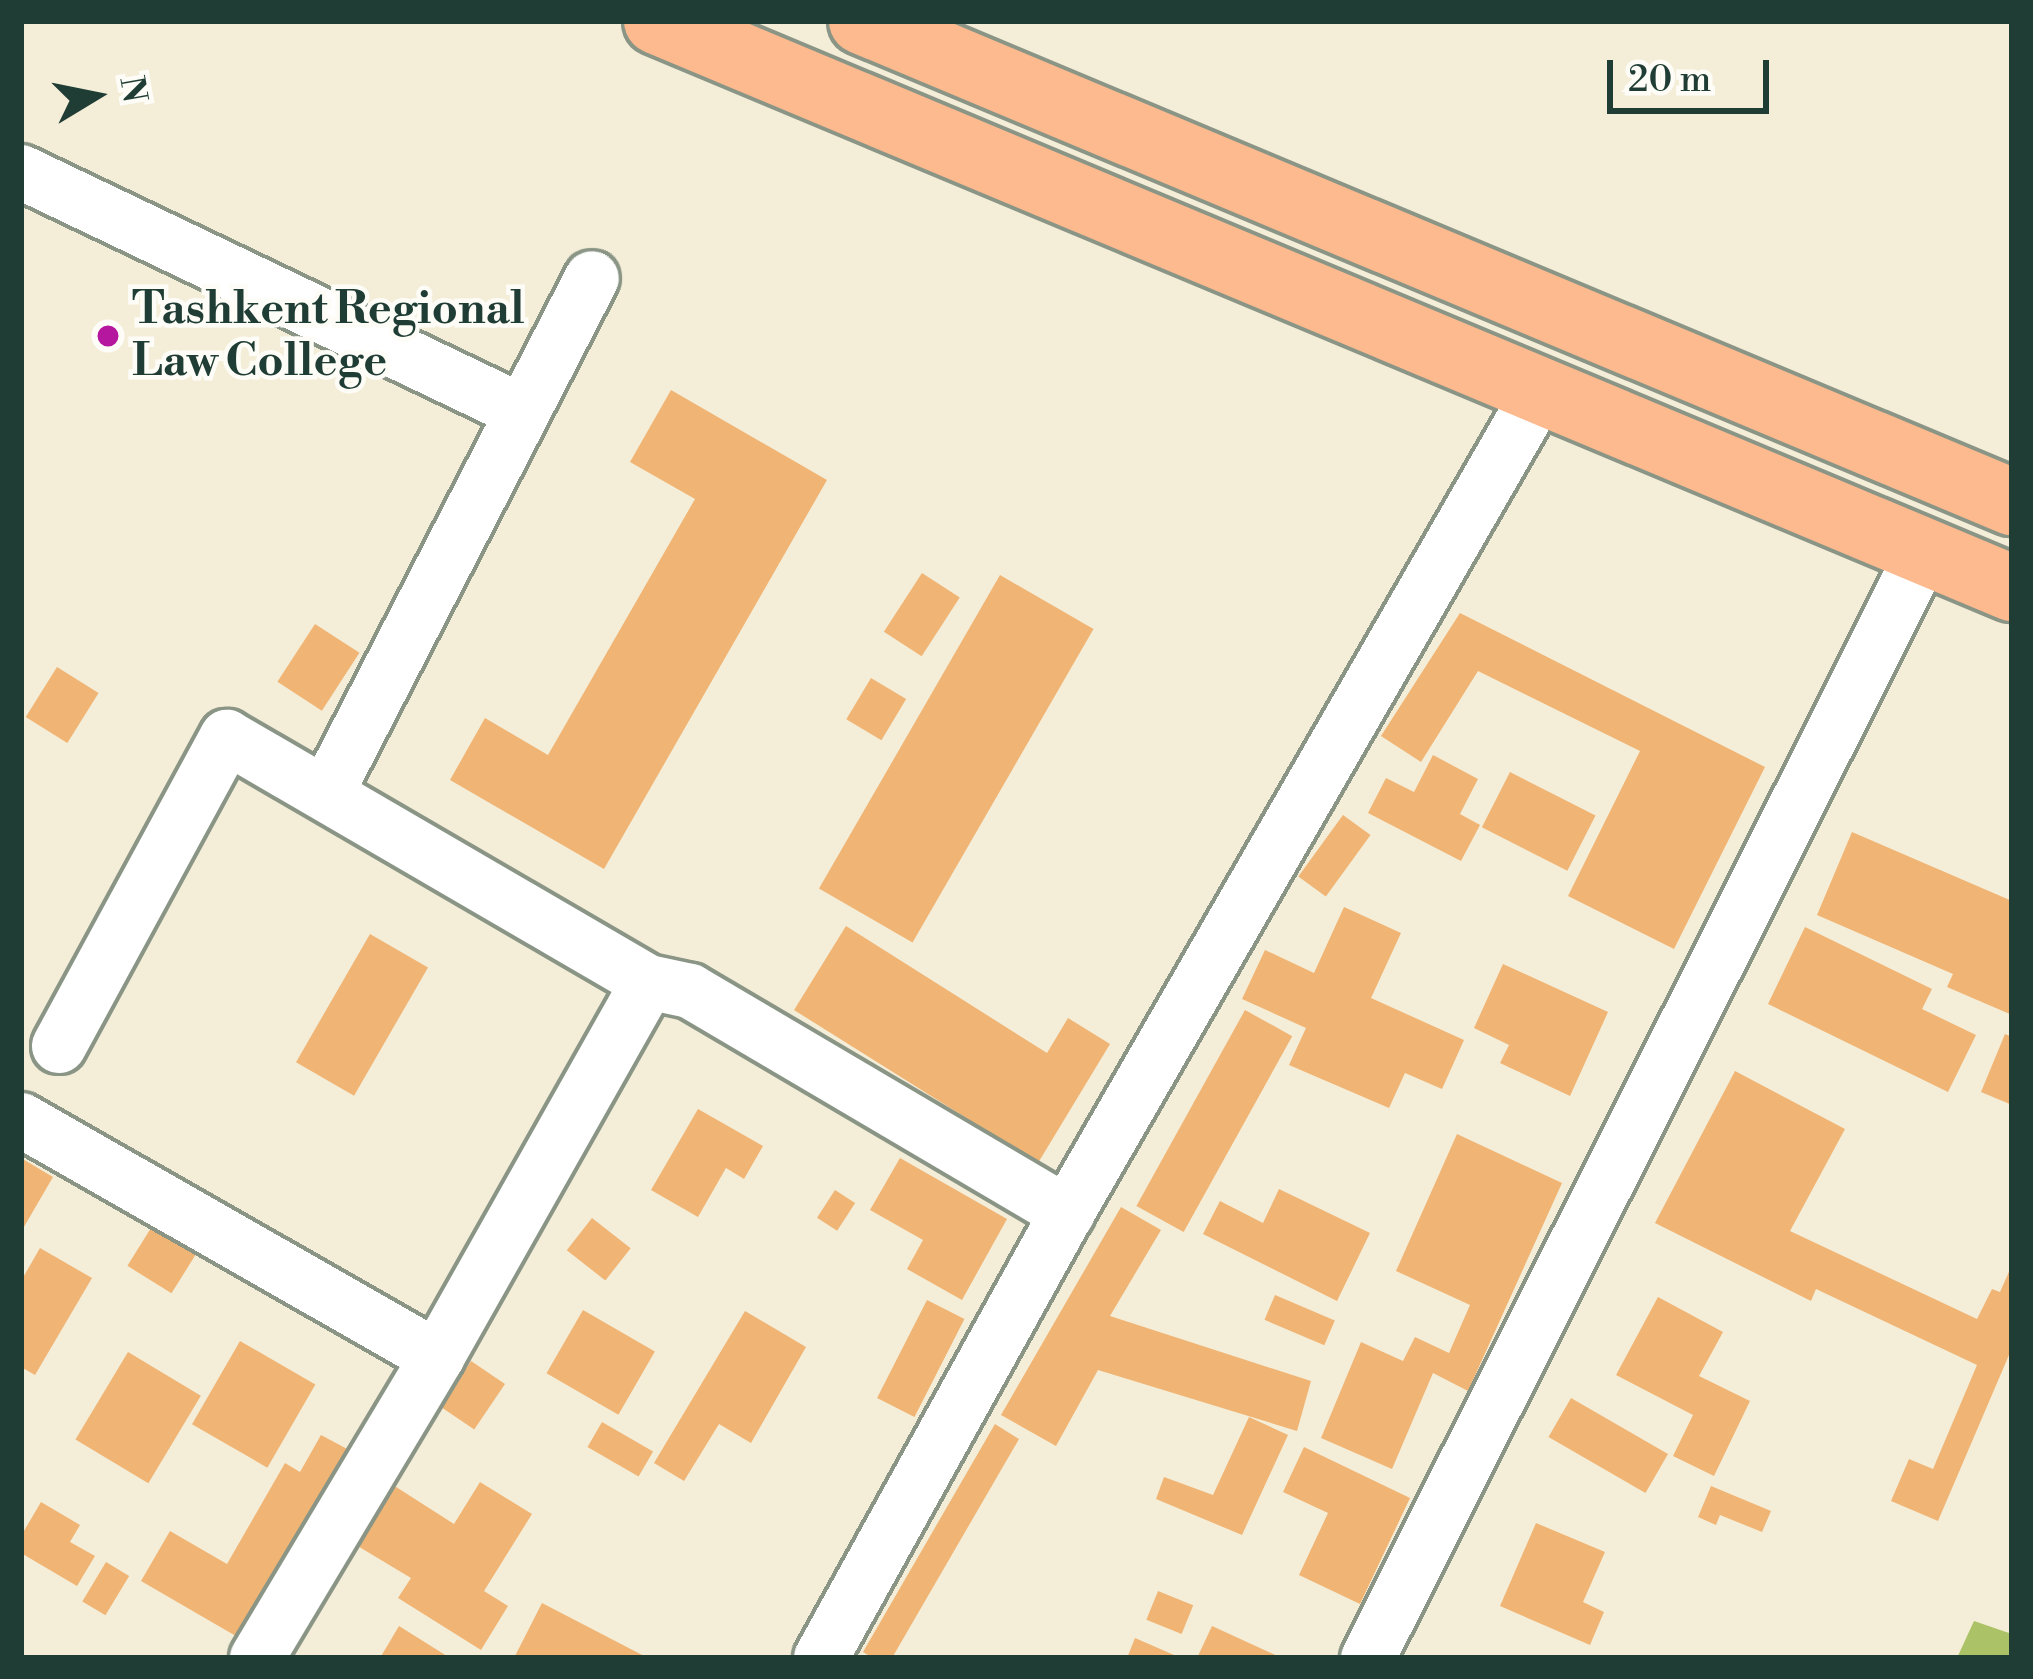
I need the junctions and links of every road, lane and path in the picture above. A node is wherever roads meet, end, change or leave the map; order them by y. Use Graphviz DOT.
graph roads {
  1 [pos="657,21"];
  2 [pos="862,21"];
  3 [pos="21,172"];
  4 [pos="592,278"];
  5 [pos="1540,391"];
  6 [pos="523,412"];
  7 [pos="2012,502"];
  8 [pos="1924,551"];
  9 [pos="2012,588"];
  10 [pos="327,792"];
  11 [pos="648,982"];
  12 [pos="59,1046"];
  13 [pos="21,1120"];
  14 [pos="1067,1213"];
  15 [pos="437,1357"];
  16 [pos="257,1658"];
  17 [pos="821,1658"];
  18 [pos="1368,1658"];
  1 -- 5 [label="highway"];
  2 -- 7 [label="highway"];
  3 -- 6 [label="street"];
  4 -- 6 [label="street"];
  5 -- 8 [label="highway"];
  5 -- 14 [label="street"];
  6 -- 10 [label="street"];
  8 -- 9 [label="highway"];
  8 -- 18 [label="street"];
  10 -- 11 [label="street"];
  10 -- 12 [label="street"];
  11 -- 14 [label="street"];
  11 -- 15 [label="street"];
  13 -- 15 [label="street"];
  14 -- 17 [label="street"];
  15 -- 16 [label="street"];
}
